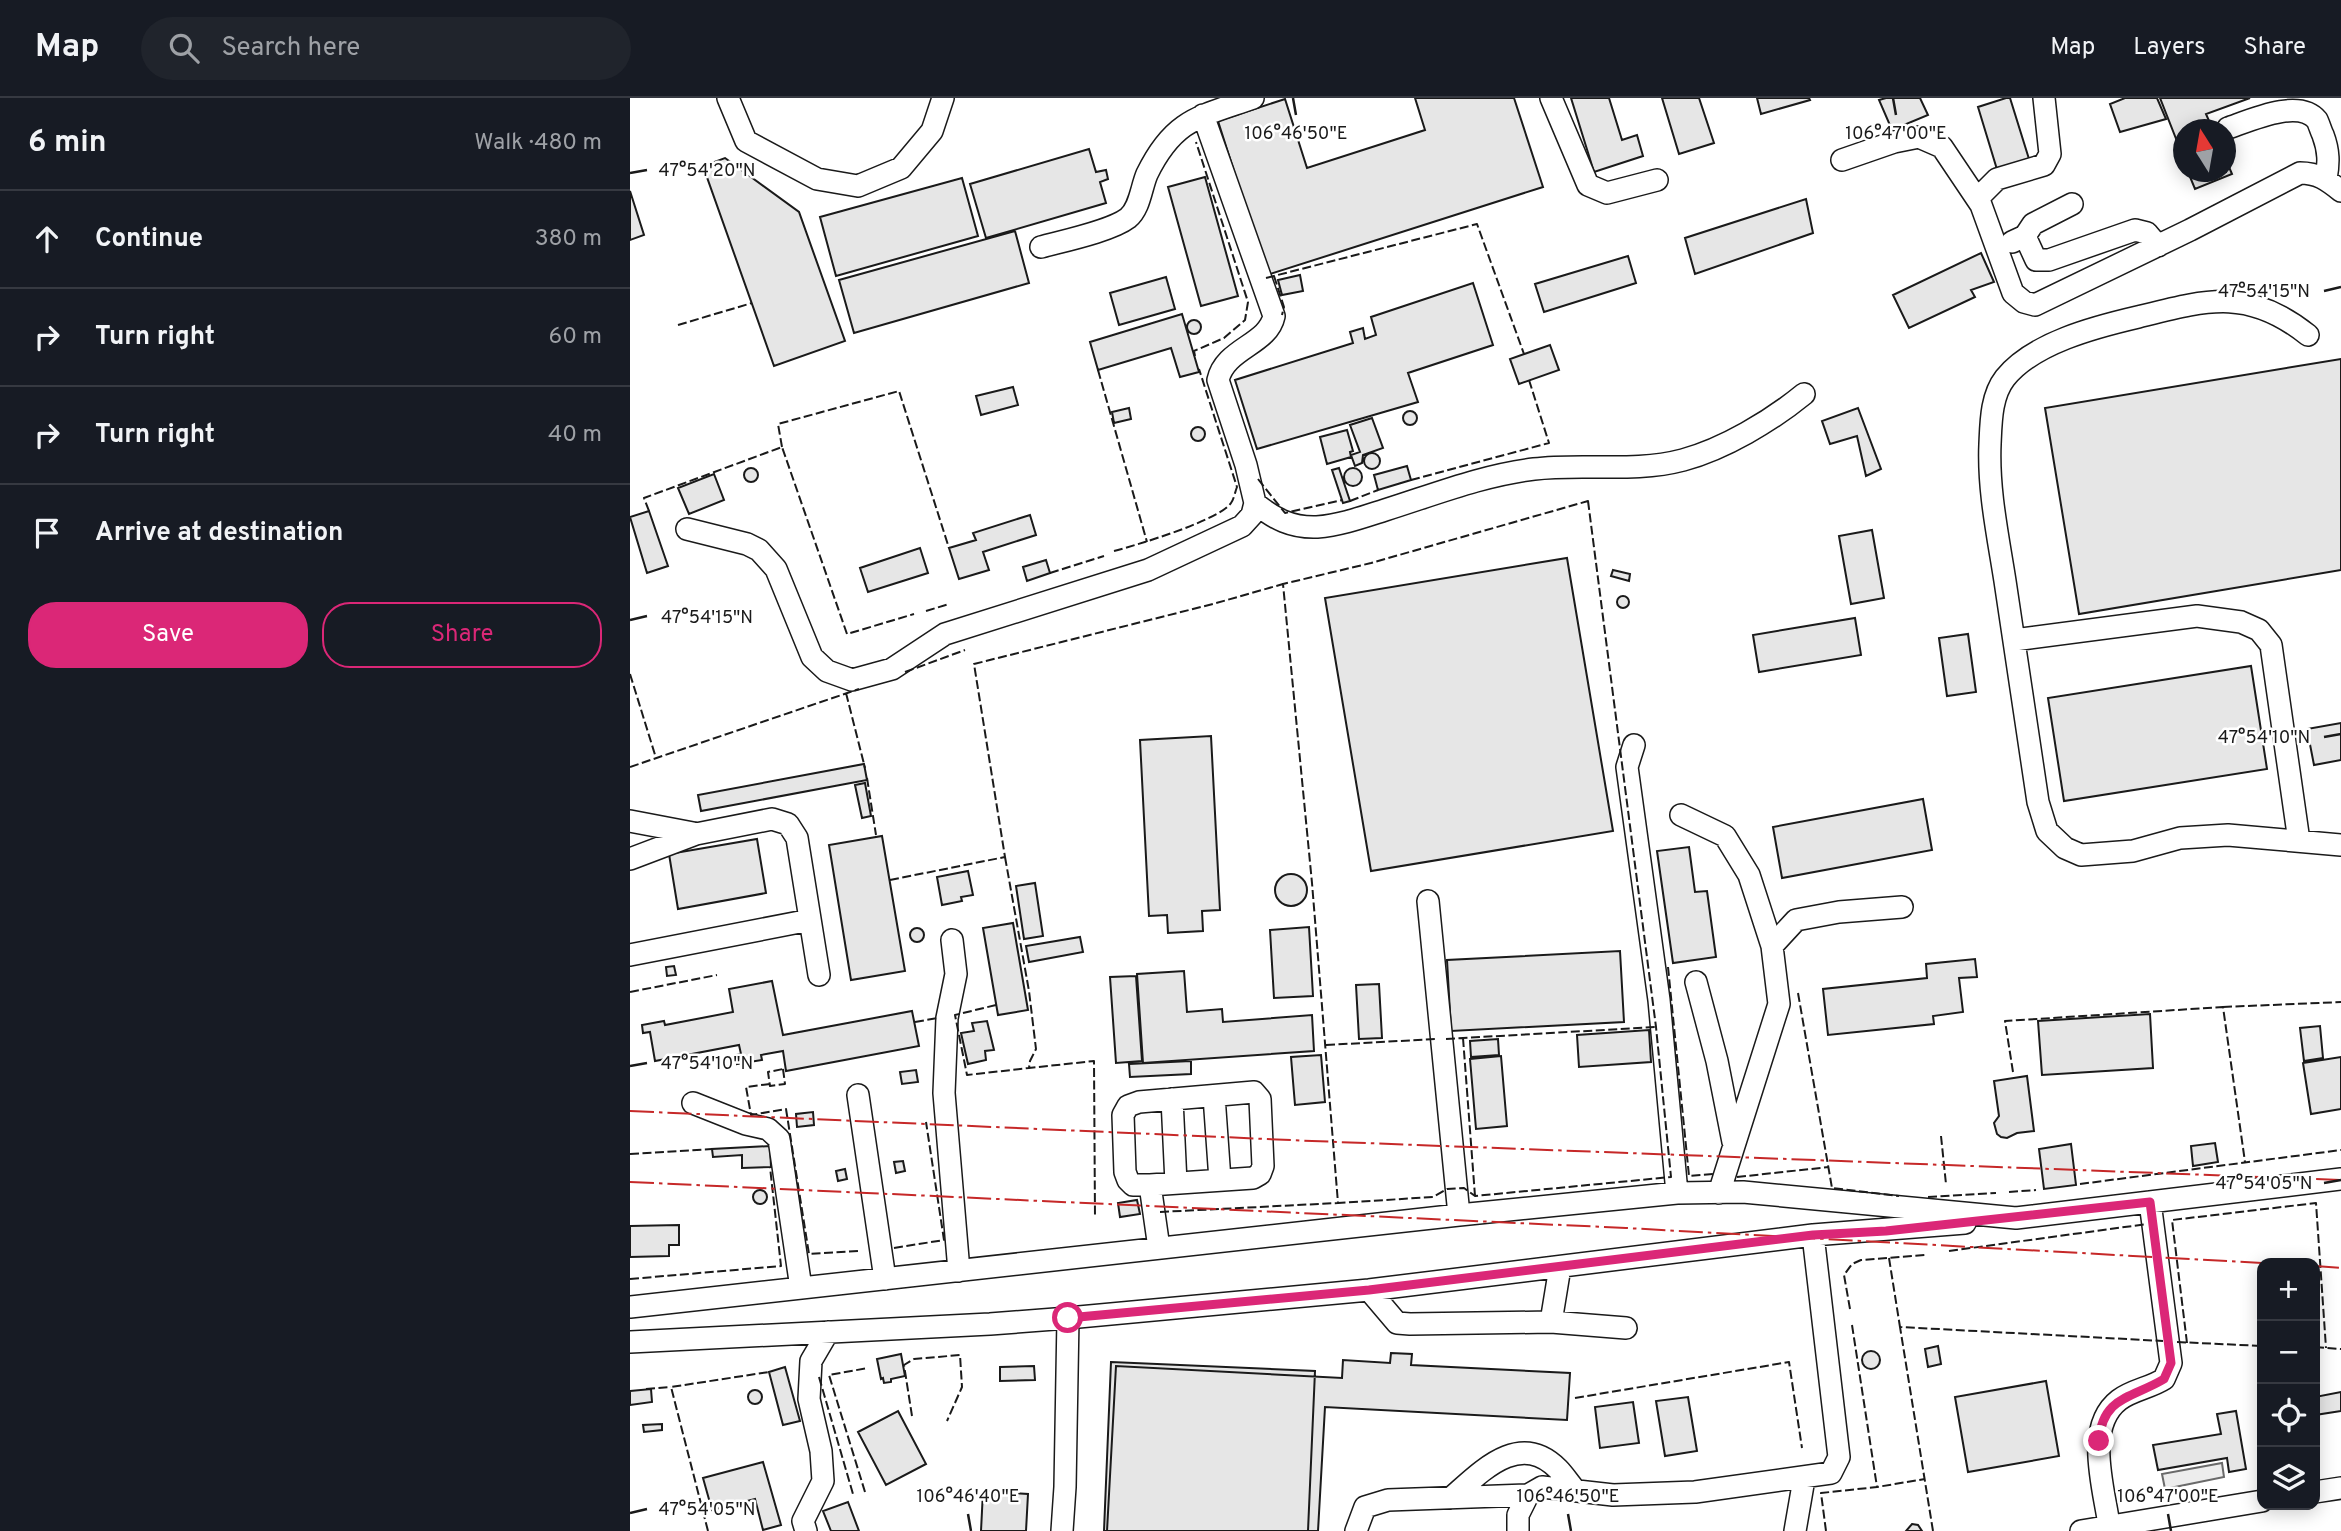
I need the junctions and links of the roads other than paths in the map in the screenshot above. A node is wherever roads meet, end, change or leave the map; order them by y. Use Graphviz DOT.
graph roads {
  1 [pos="728,98"];
  2 [pos="943,98"];
  3 [pos="1253,98"];
  4 [pos="1551,98"];
  5 [pos="2044,98"];
  6 [pos="1203,115"];
  7 [pos="2236,125"];
  8 [pos="1842,160"];
  9 [pos="1657,180"];
  10 [pos="2334,185"];
  11 [pos="1977,199"];
  12 [pos="2072,204"];
  13 [pos="2025,236"];
  14 [pos="2158,246"];
  15 [pos="1041,247"];
  16 [pos="1997,248"];
  17 [pos="2308,335"];
  18 [pos="1804,394"];
  19 [pos="1255,503"];
  20 [pos="687,529"];
  21 [pos="2014,640"];
  22 [pos="1634,745"];
  23 [pos="1681,815"];
  24 [pos="630,821"];
  25 [pos="696,834"];
  26 [pos="2299,841"];
  27 [pos="2341,845"];
  28 [pos="630,859"];
  29 [pos="1427,901"];
  30 [pos="1902,907"];
  31 [pos="810,920"];
  32 [pos="951,940"];
  33 [pos="1772,946"];
  34 [pos="630,955"];
  35 [pos="819,975"];
  36 [pos="1696,982"];
  37 [pos="858,1095"];
  38 [pos="1214,1096"];
  39 [pos="1172,1099"];
  40 [pos="693,1103"];
  41 [pos="1734,1144"];
  42 [pos="2341,1179"];
  43 [pos="1220,1180"];
  44 [pos="1176,1183"];
  45 [pos="1150,1185"];
  46 [pos="1719,1192"];
  47 [pos="1677,1193"];
  48 [pos="2150,1202"];
  49 [pos="1460,1215"];
  50 [pos="2016,1218"];
  51 [pos="1813,1235"];
  52 [pos="1159,1248"];
  53 [pos="1560,1267"];
  54 [pos="958,1271"];
  55 [pos="885,1279"];
  56 [pos="801,1288"];
  57 [pos="1369,1290"];
  58 [pos="630,1307"];
  59 [pos="1068,1318"];
  60 [pos="1551,1322"];
  61 [pos="1626,1328"];
  62 [pos="828,1332"];
  63 [pos="630,1342"];
  64 [pos="1804,1479"];
  65 [pos="2341,1488"];
  66 [pos="1575,1490"];
  67 [pos="2320,1491"];
  68 [pos="1528,1494"];
  69 [pos="1451,1498"];
  70 [pos="2257,1502"];
  71 [pos="2109,1525"];
  72 [pos="806,1531"];
  73 [pos="1062,1531"];
  74 [pos="1356,1531"];
  75 [pos="1518,1531"];
  76 [pos="1795,1531"];
  77 [pos="2081,1531"];
  1 -- 2 [label="street"];
  3 -- 6 [label="street"];
  4 -- 9 [label="street"];
  5 -- 11 [label="street"];
  6 -- 15 [label="street"];
  6 -- 19 [label="street"];
  7 -- 10 [label="street"];
  8 -- 11 [label="street"];
  10 -- 14 [label="street"];
  11 -- 16 [label="street"];
  12 -- 13 [label="street"];
  13 -- 14 [label="street"];
  13 -- 16 [label="street"];
  14 -- 16 [label="street"];
  17 -- 21 [label="street"];
  18 -- 19 [label="street"];
  19 -- 20 [label="street"];
  21 -- 26 [label="street"];
  21 -- 26 [label="street"];
  22 -- 47 [label="street"];
  23 -- 33 [label="street"];
  24 -- 25 [label="street"];
  25 -- 28 [label="street"];
  25 -- 31 [label="street"];
  26 -- 27 [label="street"];
  29 -- 49 [label="street"];
  30 -- 33 [label="street"];
  31 -- 34 [label="street"];
  31 -- 35 [label="street"];
  32 -- 54 [label="street"];
  33 -- 41 [label="street"];
  36 -- 41 [label="street"];
  37 -- 55 [label="street"];
  38 -- 39 [label="street"];
  38 -- 43 [label="street"];
  38 -- 43 [label="street"];
  39 -- 44 [label="street"];
  39 -- 45 [label="street"];
  40 -- 56 [label="street"];
  41 -- 46 [label="street"];
  42 -- 48 [label="street"];
  43 -- 44 [label="street"];
  44 -- 45 [label="street"];
  45 -- 52 [label="street"];
  46 -- 47 [label="street"];
  46 -- 50 [label="street"];
  47 -- 49 [label="street"];
  48 -- 50 [label="street"];
  48 -- 71 [label="street"];
  49 -- 52 [label="street"];
  50 -- 51 [label="street"];
  51 -- 53 [label="street"];
  51 -- 64 [label="street"];
  52 -- 54 [label="street"];
  53 -- 57 [label="street"];
  53 -- 60 [label="street"];
  54 -- 55 [label="street"];
  55 -- 56 [label="street"];
  56 -- 58 [label="street"];
  57 -- 59 [label="street"];
  57 -- 60 [label="street"];
  59 -- 62 [label="street"];
  59 -- 73 [label="street"];
  60 -- 61 [label="street"];
  62 -- 63 [label="street"];
  62 -- 72 [label="street"];
  64 -- 66 [label="street"];
  64 -- 76 [label="street"];
  65 -- 67 [label="street"];
  66 -- 68 [label="street"];
  66 -- 69 [label="street"];
  68 -- 69 [label="street"];
  68 -- 75 [label="street"];
  69 -- 74 [label="street"];
  70 -- 71 [label="street"];
  71 -- 77 [label="street"];
}
